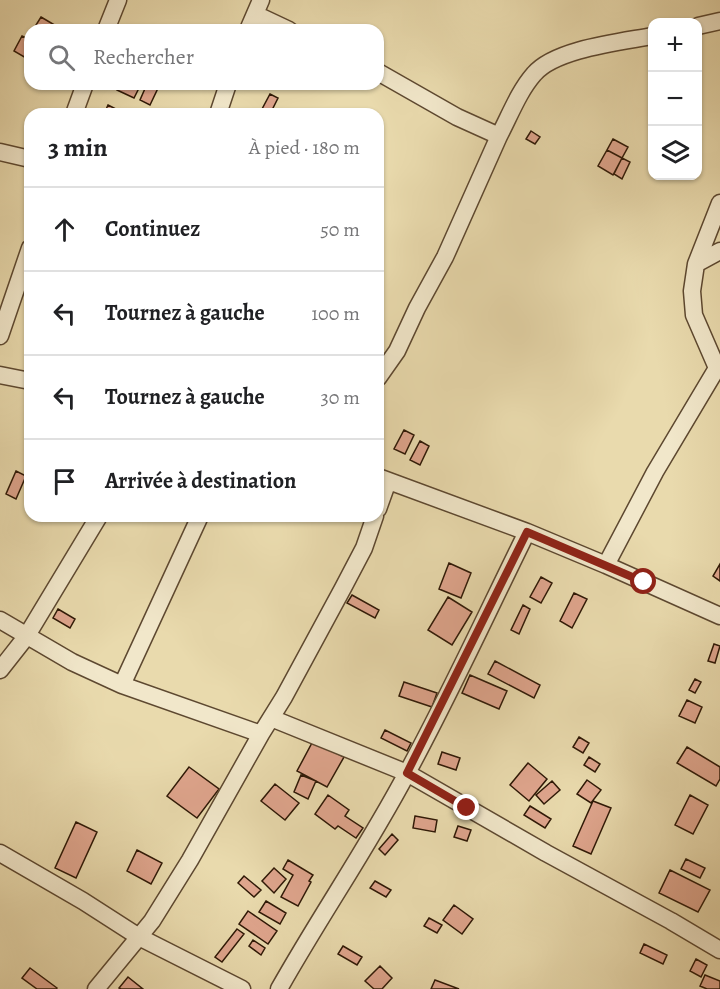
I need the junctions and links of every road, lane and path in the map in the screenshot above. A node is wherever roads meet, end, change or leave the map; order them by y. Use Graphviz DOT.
graph roads {
  1 [pos="118,0"];
  2 [pos="254,15"];
  3 [pos="720,21"];
  4 [pos="108,24"];
  5 [pos="275,24"];
  6 [pos="702,25"];
  7 [pos="648,37"];
  8 [pos="384,75"];
  9 [pos="83,90"];
  10 [pos="226,90"];
  11 [pos="76,108"];
  12 [pos="220,108"];
  13 [pos="499,135"];
  14 [pos="0,152"];
  15 [pos="24,158"];
  16 [pos="720,204"];
  17 [pos="720,251"];
  18 [pos="696,264"];
  19 [pos="24,266"];
  20 [pos="0,336"];
  21 [pos="718,367"];
  22 [pos="384,370"];
  23 [pos="0,375"];
  24 [pos="24,380"];
  25 [pos="384,479"];
  26 [pos="95,522"];
  27 [pos="197,522"];
  28 [pos="373,522"];
  29 [pos="527,532"];
  30 [pos="606,565"];
  31 [pos="720,616"];
  32 [pos="0,620"];
  33 [pos="26,637"];
  34 [pos="0,670"];
  35 [pos="122,685"];
  36 [pos="271,718"];
  37 [pos="261,734"];
  38 [pos="407,773"];
  39 [pos="0,853"];
  40 [pos="139,937"];
  41 [pos="720,950"];
  42 [pos="96,989"];
  43 [pos="242,989"];
  44 [pos="279,989"];
  1 -- 4 [label="street"];
  2 -- 5 [label="street"];
  3 -- 6 [label="street"];
  7 -- 13 [label="street"];
  8 -- 13 [label="street"];
  9 -- 11 [label="street"];
  10 -- 12 [label="street"];
  13 -- 22 [label="street"];
  14 -- 15 [label="street"];
  16 -- 18 [label="street"];
  17 -- 18 [label="street"];
  18 -- 21 [label="street"];
  19 -- 20 [label="street"];
  21 -- 30 [label="street"];
  23 -- 24 [label="street"];
  25 -- 29 [label="street"];
  26 -- 33 [label="street"];
  27 -- 35 [label="street"];
  28 -- 36 [label="street"];
  29 -- 30 [label="street"];
  29 -- 38 [label="street"];
  30 -- 31 [label="street"];
  32 -- 33 [label="street"];
  33 -- 34 [label="street"];
  33 -- 35 [label="street"];
  35 -- 37 [label="street"];
  36 -- 37 [label="street"];
  36 -- 38 [label="street"];
  37 -- 40 [label="street"];
  38 -- 41 [label="street"];
  38 -- 44 [label="street"];
  39 -- 40 [label="street"];
  40 -- 42 [label="street"];
  40 -- 43 [label="street"];
}
